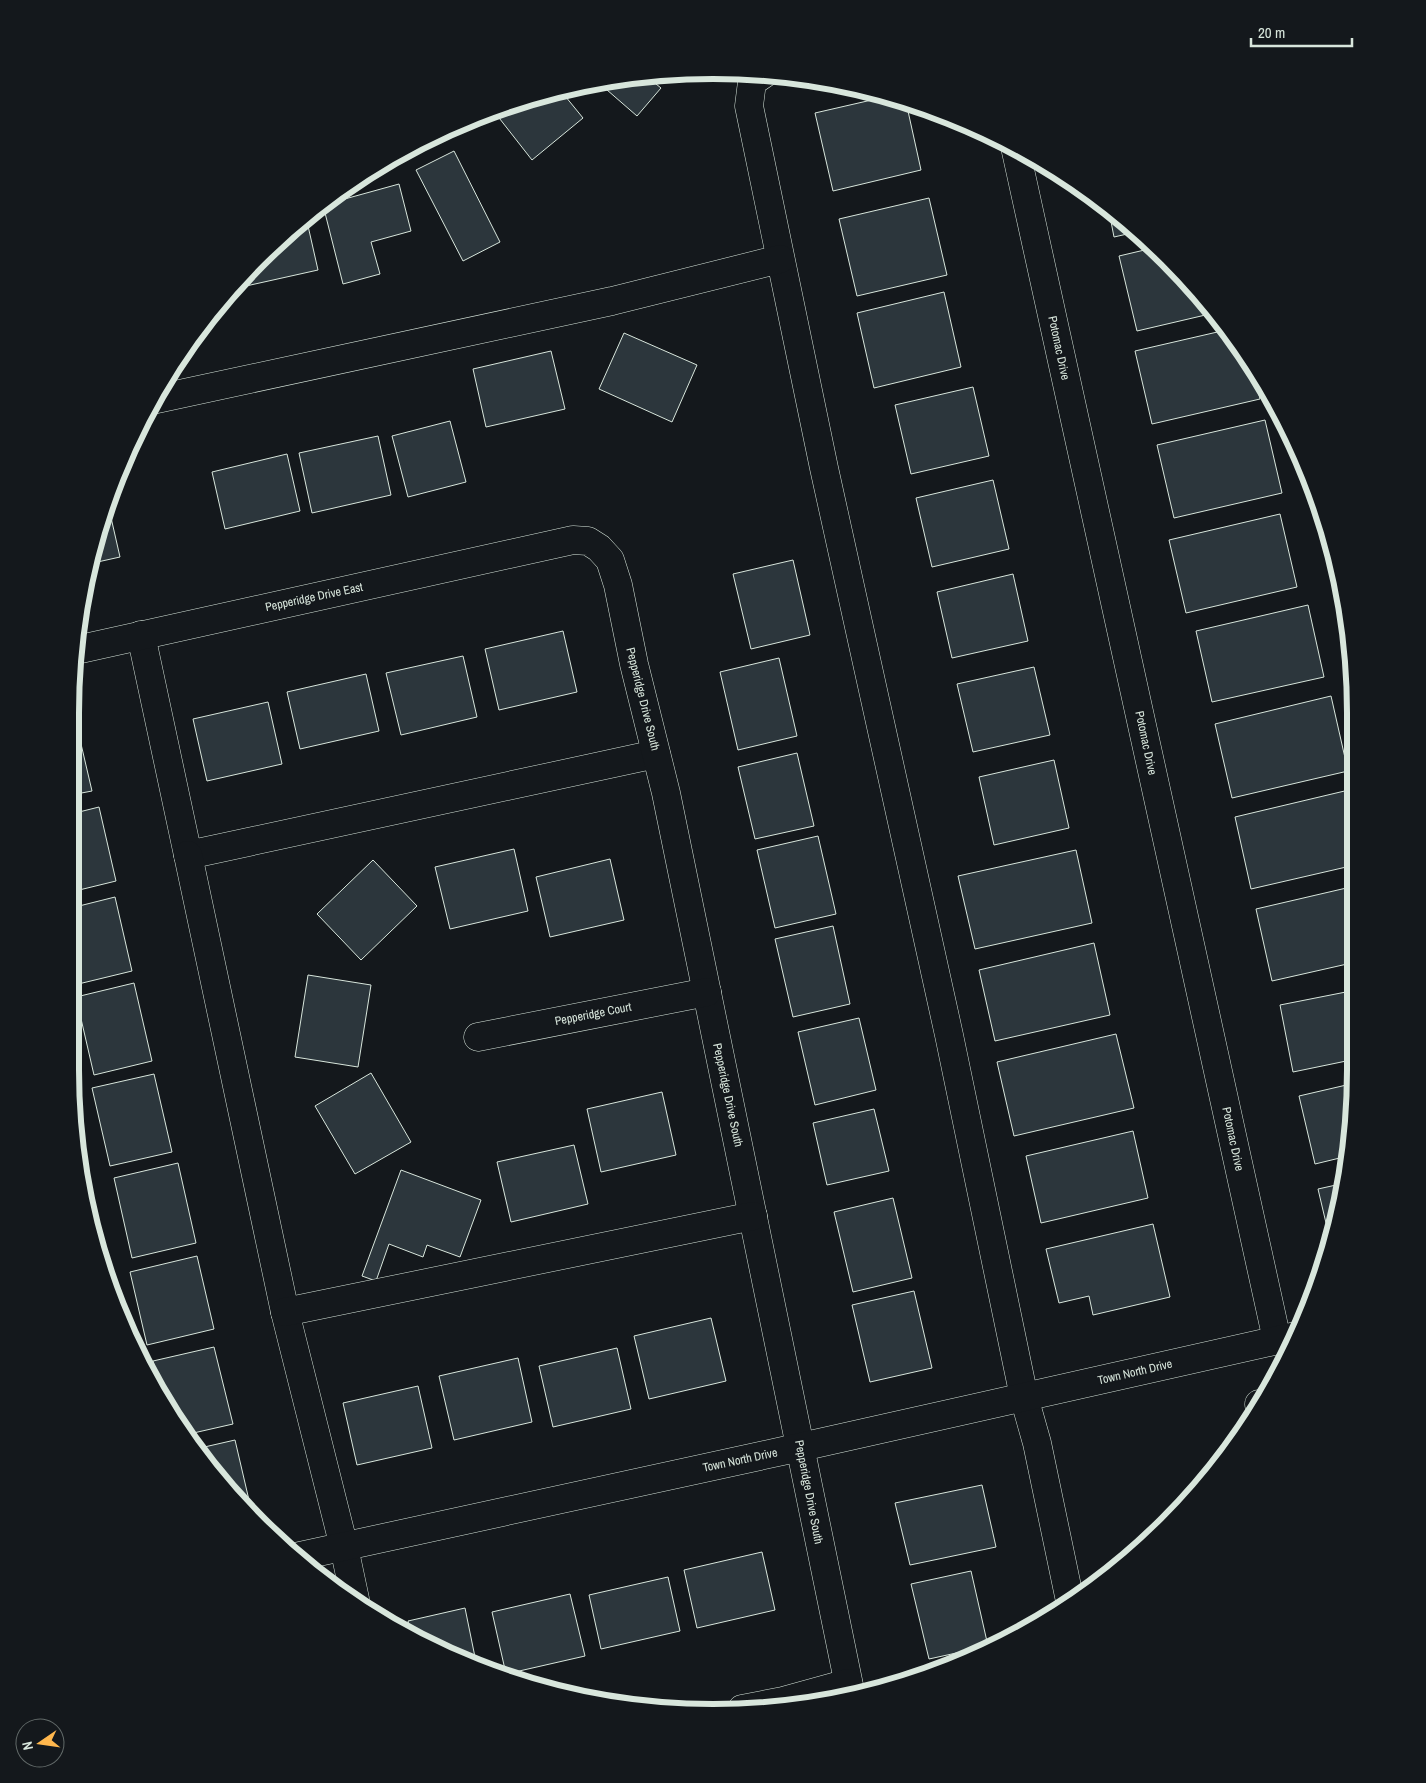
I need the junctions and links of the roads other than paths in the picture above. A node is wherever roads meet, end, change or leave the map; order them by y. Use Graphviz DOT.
graph roads {
  1 [pos="755,80"];
  2 [pos="1017,157"];
  3 [pos="780,259"];
  4 [pos="163,398"];
  5 [pos="553,545"];
  6 [pos="141,635"];
  7 [pos="82,649"];
  8 [pos="656,754"];
  9 [pos="188,855"];
  10 [pos="707,992"];
  11 [pos="478,1037"];
  12 [pos="753,1216"];
  13 [pos="285,1312"];
  14 [pos="1287,1338"];
  15 [pos="1024,1397"];
  16 [pos="800,1447"];
  17 [pos="344,1547"];
  18 [pos="305,1555"];
  19 [pos="353,1592"];
  20 [pos="1069,1594"];
  21 [pos="849,1689"];
  22 [pos="794,1699"];
  1 -- 3 [label="street"];
  2 -- 14 [label="street, Potomac Drive"];
  3 -- 4 [label="street"];
  3 -- 15 [label="street"];
  5 -- 6 [label="street, Pepperidge Drive East"];
  5 -- 8 [label="street, Pepperidge Drive South"];
  6 -- 7 [label="street, Pepperidge Drive East"];
  6 -- 9 [label="street"];
  8 -- 9 [label="street"];
  8 -- 10 [label="street, Pepperidge Drive South"];
  9 -- 13 [label="street"];
  10 -- 11 [label="street, Pepperidge Court"];
  10 -- 12 [label="street, Pepperidge Drive South"];
  12 -- 13 [label="street"];
  12 -- 16 [label="street, Pepperidge Drive South"];
  13 -- 17 [label="street"];
  14 -- 15 [label="street, Town North Drive"];
  15 -- 16 [label="street, Town North Drive"];
  15 -- 20 [label="street"];
  16 -- 17 [label="street, Town North Drive"];
  16 -- 21 [label="street, Pepperidge Drive South"];
  17 -- 18 [label="street, Town North Drive"];
  17 -- 19 [label="street"];
  21 -- 22 [label="street"];
}
